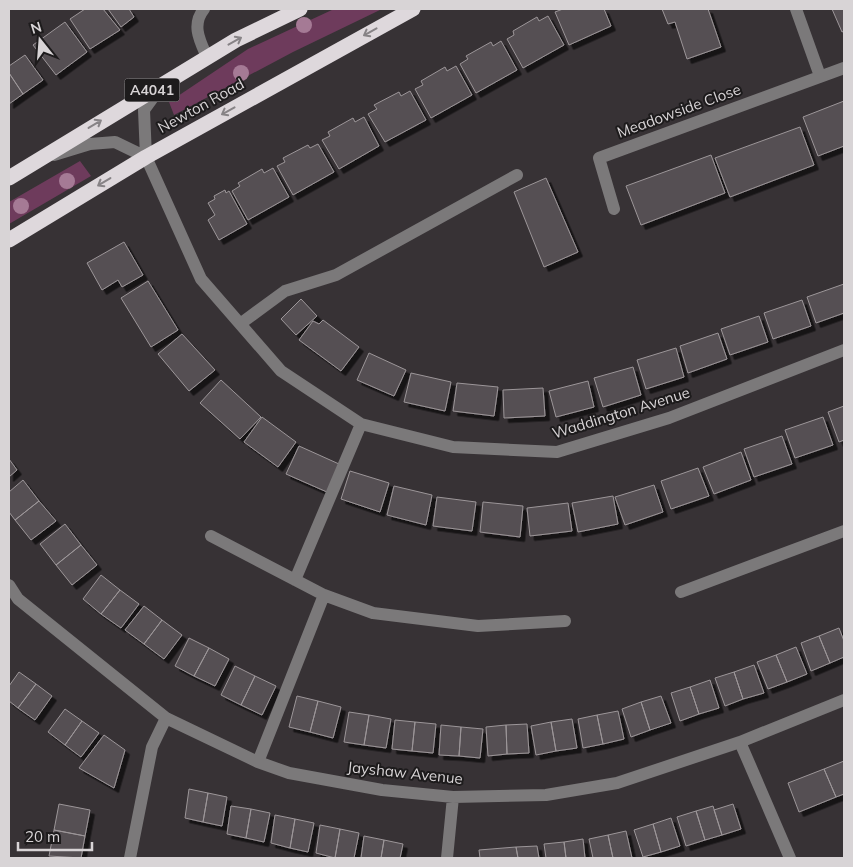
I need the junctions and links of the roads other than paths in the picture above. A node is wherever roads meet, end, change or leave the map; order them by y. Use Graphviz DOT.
graph roads {
  1 [pos="204,9"];
  2 [pos="300,9"];
  3 [pos="413,9"];
  4 [pos="796,9"];
  5 [pos="207,58"];
  6 [pos="844,68"];
  7 [pos="820,76"];
  8 [pos="163,83"];
  9 [pos="146,157"];
  10 [pos="38,159"];
  11 [pos="517,175"];
  12 [pos="9,178"];
  13 [pos="614,208"];
  14 [pos="9,240"];
  15 [pos="240,324"];
  16 [pos="844,350"];
  17 [pos="361,424"];
  18 [pos="844,531"];
  19 [pos="211,536"];
  20 [pos="295,580"];
  21 [pos="9,585"];
  22 [pos="681,592"];
  23 [pos="324,595"];
  24 [pos="18,598"];
  25 [pos="9,608"];
  26 [pos="564,621"];
  27 [pos="844,700"];
  28 [pos="166,718"];
  29 [pos="740,742"];
  30 [pos="258,762"];
  31 [pos="452,797"];
  32 [pos="130,858"];
  33 [pos="447,858"];
  34 [pos="790,858"];
  1 -- 5 [label="street"];
  5 -- 2 [label="highway, A4041, one-way"];
  3 -- 9 [label="highway, Newton Road, one-way"];
  4 -- 7 [label="street"];
  5 -- 8 [label="highway, A4041"];
  6 -- 7 [label="street, Meadowside Close"];
  7 -- 13 [label="street, Meadowside Close"];
  8 -- 9 [label="street, Waddington Avenue"];
  10 -- 8 [label="highway, A4041, one-way"];
  9 -- 10 [label="street"];
  9 -- 14 [label="highway, Newton Road, one-way"];
  9 -- 15 [label="street, Waddington Avenue"];
  10 -- 12 [label="highway, A4041"];
  11 -- 15 [label="street"];
  15 -- 17 [label="street, Waddington Avenue"];
  16 -- 17 [label="street, Waddington Avenue"];
  17 -- 20 [label="street"];
  18 -- 22 [label="street"];
  19 -- 20 [label="street"];
  20 -- 23 [label="street"];
  21 -- 24 [label="street, Jayshaw Avenue"];
  23 -- 26 [label="street"];
  23 -- 30 [label="street"];
  24 -- 25 [label="street"];
  24 -- 28 [label="street, Jayshaw Avenue"];
  27 -- 29 [label="street, Jayshaw Avenue"];
  28 -- 30 [label="street, Jayshaw Avenue"];
  28 -- 32 [label="street"];
  29 -- 31 [label="street, Jayshaw Avenue"];
  29 -- 34 [label="street"];
  30 -- 31 [label="street, Jayshaw Avenue"];
  31 -- 33 [label="street"];
}
